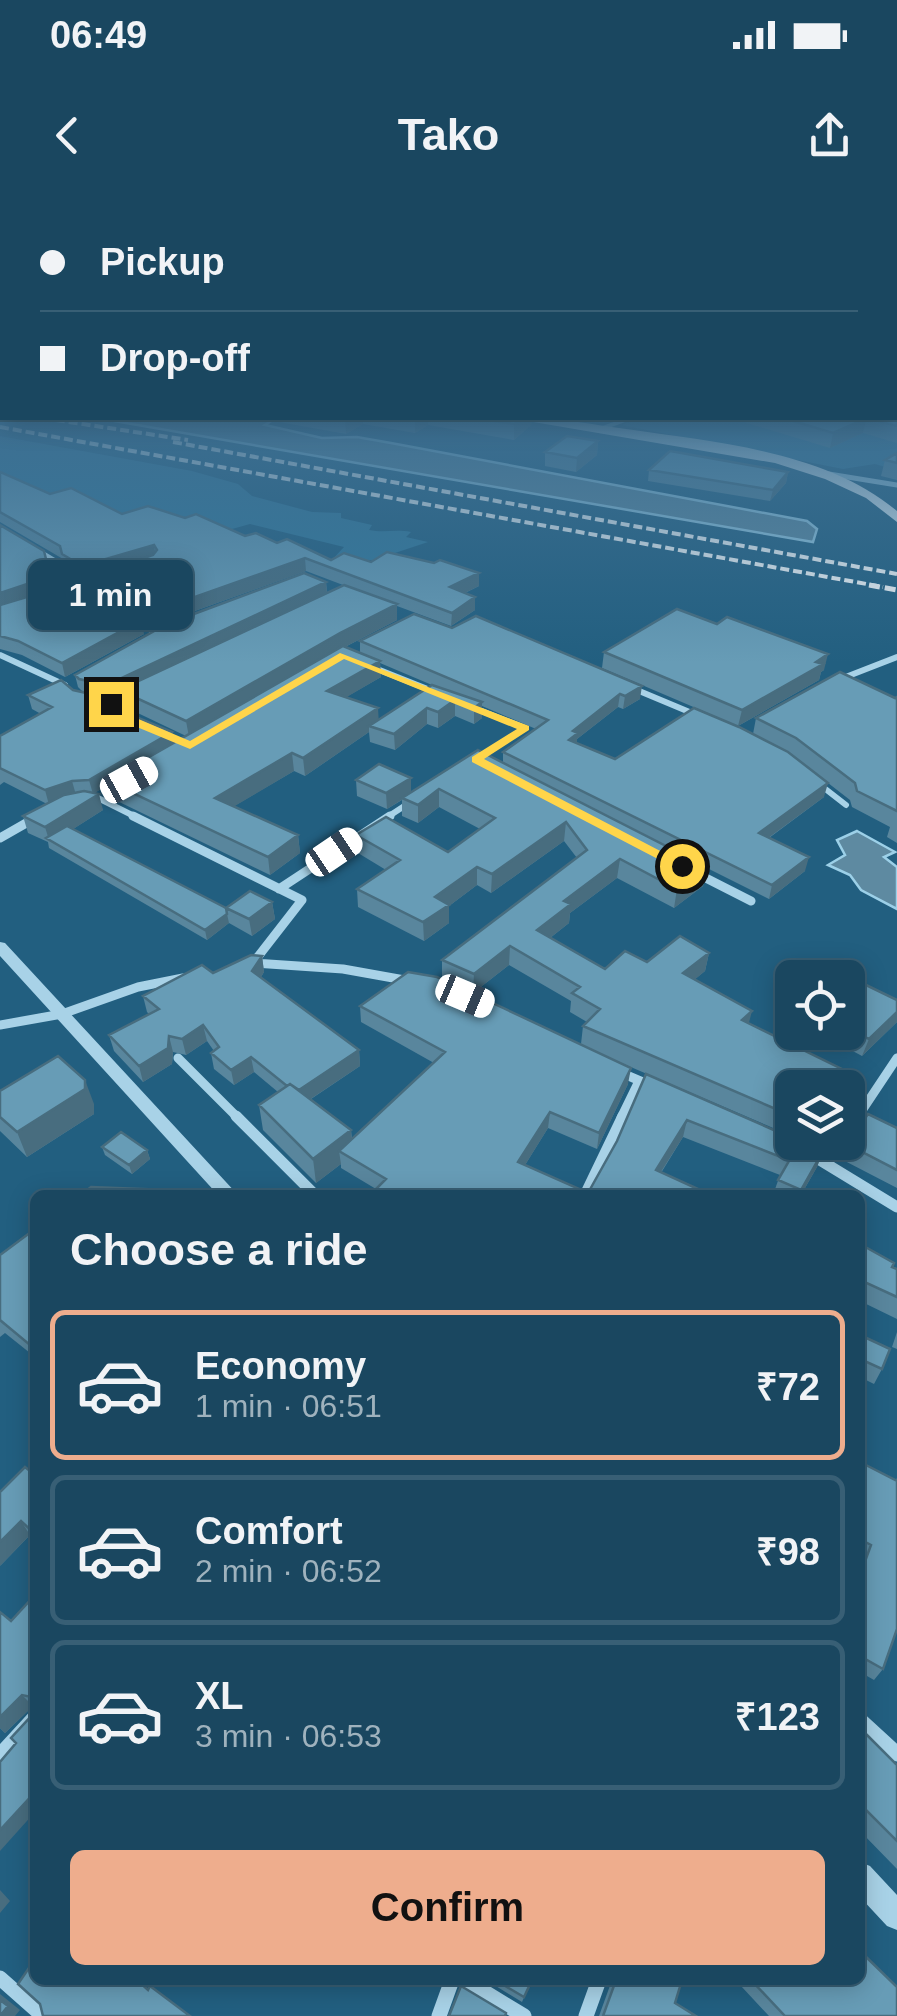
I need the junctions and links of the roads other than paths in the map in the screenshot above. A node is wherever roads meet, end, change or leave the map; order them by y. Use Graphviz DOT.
graph roads {
  1 [pos="865,494"];
  2 [pos="897,518"];
  3 [pos="26,544"];
  4 [pos="101,581"];
  5 [pos="84,587"];
  6 [pos="67,593"];
  7 [pos="101,598"];
  8 [pos="118,608"];
  9 [pos="183,622"];
  10 [pos="166,629"];
  11 [pos="149,638"];
  12 [pos="0,656"];
  13 [pos="897,657"];
  14 [pos="362,662"];
  15 [pos="81,676"];
  16 [pos="614,680"];
  17 [pos="829,684"];
  18 [pos="65,685"];
  19 [pos="79,697"];
  20 [pos="712,722"];
  21 [pos="476,760"];
  22 [pos="493,768"];
  23 [pos="461,769"];
  24 [pos="817,783"];
  25 [pos="114,789"];
  26 [pos="418,796"];
  27 [pos="98,798"];
  28 [pos="74,799"];
  29 [pos="846,806"];
  30 [pos="40,815"];
  31 [pos="0,838"];
  32 [pos="682,866"];
  33 [pos="280,889"];
  34 [pos="751,901"];
  35 [pos="0,947"];
  36 [pos="253,963"];
  37 [pos="234,967"];
  38 [pos="196,976"];
  39 [pos="420,982"];
  40 [pos="62,1014"];
  41 [pos="0,1024"];
  42 [pos="178,1058"];
  43 [pos="897,1058"];
  44 [pos="598,1063"];
  45 [pos="639,1081"];
  46 [pos="656,1088"];
  47 [pos="865,1106"];
  48 [pos="823,1160"];
  49 [pos="828,1162"];
  50 [pos="224,1190"];
  51 [pos="310,1190"];
  52 [pos="587,1190"];
  53 [pos="858,1190"];
  54 [pos="865,1193"];
  55 [pos="897,1207"];
  56 [pos="30,1722"];
  57 [pos="865,1724"];
  58 [pos="3,1747"];
  59 [pos="896,1751"];
  60 [pos="865,1881"];
  61 [pos="897,1916"];
  62 [pos="0,1978"];
  63 [pos="450,1985"];
  64 [pos="473,1985"];
  65 [pos="597,1985"];
  66 [pos="43,2016"];
  67 [pos="439,2016"];
  68 [pos="524,2016"];
  69 [pos="586,2016"];
  1 -- 2 [label="main road"];
  3 -- 5 [label="street"];
  4 -- 5 [label="street"];
  5 -- 6 [label="street"];
  5 -- 7 [label="street"];
  8 -- 10 [label="street"];
  9 -- 10 [label="street"];
  10 -- 11 [label="street"];
  12 -- 18 [label="street"];
  13 -- 17 [label="street"];
  14 -- 21 [label="street"];
  15 -- 18 [label="street"];
  16 -- 20 [label="street"];
  18 -- 19 [label="street"];
  21 -- 22 [label="street"];
  21 -- 23 [label="street"];
  24 -- 29 [label="street"];
  25 -- 27 [label="street"];
  26 -- 33 [label="street"];
  27 -- 28 [label="street"];
  27 -- 33 [label="street"];
  30 -- 31 [label="street"];
  32 -- 34 [label="street"];
  33 -- 36 [label="street"];
  35 -- 40 [label="street"];
  36 -- 37 [label="street"];
  36 -- 39 [label="street"];
  38 -- 40 [label="street"];
  40 -- 41 [label="street"];
  40 -- 50 [label="street"];
  42 -- 51 [label="street"];
  43 -- 47 [label="street"];
  44 -- 45 [label="street"];
  45 -- 46 [label="street"];
  45 -- 52 [label="street"];
  48 -- 49 [label="street"];
  49 -- 53 [label="street"];
  54 -- 55 [label="street"];
  56 -- 58 [label="street"];
  57 -- 59 [label="street"];
  60 -- 61 [label="street"];
  62 -- 66 [label="street"];
  63 -- 67 [label="street"];
  64 -- 68 [label="street"];
  65 -- 69 [label="street"];
}
